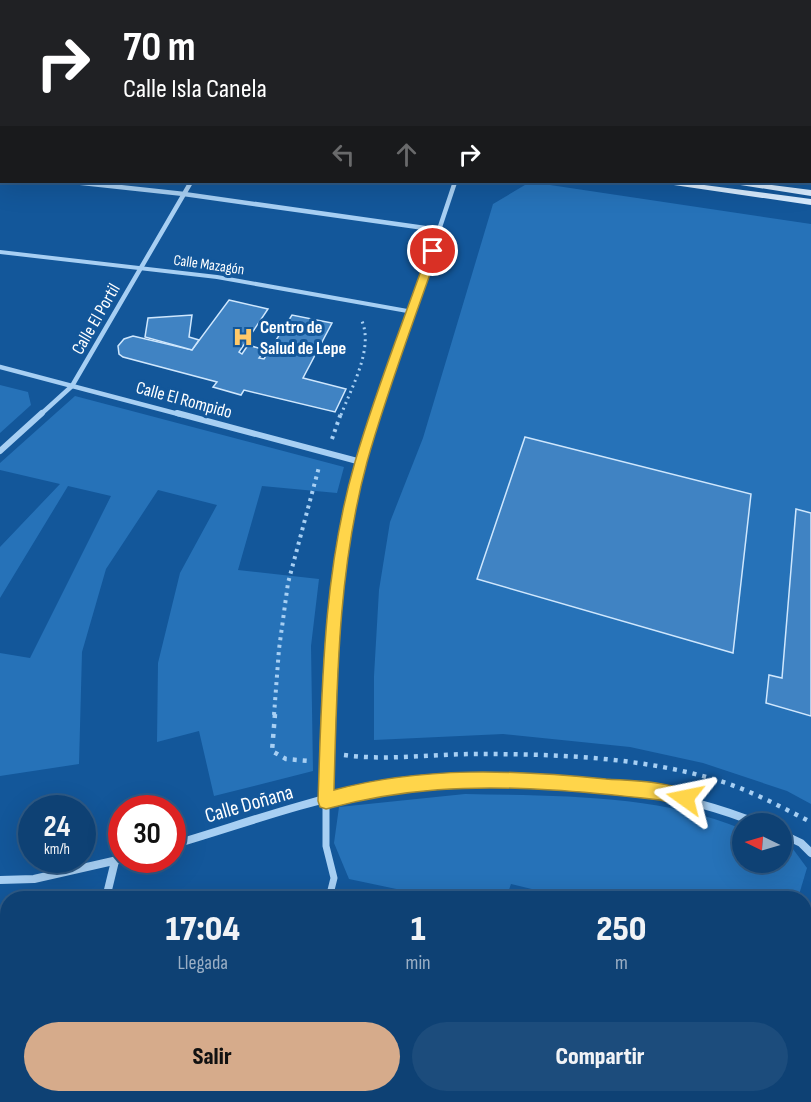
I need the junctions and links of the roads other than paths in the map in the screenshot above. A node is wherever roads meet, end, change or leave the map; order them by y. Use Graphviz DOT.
graph roads {
  1 [pos="82,183"];
  2 [pos="190,183"];
  3 [pos="456,183"];
  4 [pos="674,183"];
  5 [pos="741,183"];
  6 [pos="811,193"];
  7 [pos="184,194"];
  8 [pos="811,202"];
  9 [pos="439,230"];
  10 [pos="0,252"];
  11 [pos="141,267"];
  12 [pos="413,312"];
  13 [pos="0,367"];
  14 [pos="72,386"];
  15 [pos="0,451"];
  16 [pos="361,462"];
  17 [pos="326,801"];
  18 [pos="736,813"];
  19 [pos="792,839"];
  20 [pos="186,841"];
  21 [pos="811,853"];
  22 [pos="108,862"];
  23 [pos="114,873"];
  24 [pos="0,880"];
  25 [pos="108,891"];
  26 [pos="331,891"];
  1 -- 7 [label="street"];
  2 -- 7 [label="street, Calle El Portil"];
  3 -- 9 [label="street"];
  4 -- 8 [label="main road"];
  5 -- 6 [label="main road"];
  7 -- 9 [label="street"];
  7 -- 11 [label="street, Calle El Portil"];
  9 -- 12 [label="street"];
  10 -- 11 [label="street, Calle Mazagón"];
  11 -- 12 [label="street, Calle Mazagón"];
  11 -- 14 [label="street, Calle El Portil"];
  12 -- 16 [label="street"];
  13 -- 14 [label="street, Calle El Rompido"];
  14 -- 15 [label="street, Calle El Portil"];
  14 -- 16 [label="street, Calle El Rompido"];
  16 -- 17 [label="street"];
  17 -- 18 [label="street, Calle Doñana"];
  17 -- 20 [label="street, Calle Doñana"];
  17 -- 26 [label="street"];
  19 -- 21 [label="street"];
  22 -- 24 [label="street"];
  23 -- 25 [label="street"];
}
